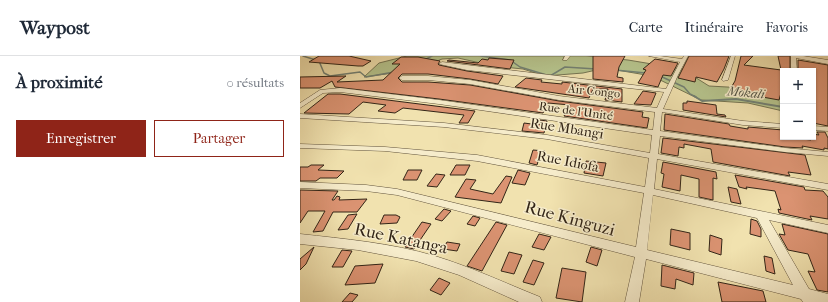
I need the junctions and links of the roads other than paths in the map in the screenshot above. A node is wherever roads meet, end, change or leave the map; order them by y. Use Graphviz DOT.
graph roads {
  1 [pos="652,56"];
  2 [pos="733,56"];
  3 [pos="794,56"];
  4 [pos="814,58"];
  5 [pos="684,59"];
  6 [pos="828,62"];
  7 [pos="442,64"];
  8 [pos="794,68"];
  9 [pos="402,78"];
  10 [pos="725,80"];
  11 [pos="667,91"];
  12 [pos="300,106"];
  13 [pos="659,110"];
  14 [pos="300,116"];
  15 [pos="780,126"];
  16 [pos="816,128"];
  17 [pos="828,129"];
  18 [pos="657,133"];
  19 [pos="300,146"];
  20 [pos="828,154"];
  21 [pos="654,157"];
  22 [pos="300,186"];
  23 [pos="828,186"];
  24 [pos="648,191"];
  25 [pos="761,216"];
  26 [pos="828,229"];
  27 [pos="300,238"];
  28 [pos="641,254"];
  29 [pos="808,299"];
  30 [pos="828,300"];
  31 [pos="535,302"];
  32 [pos="632,302"];
  1 -- 5 [label="street"];
  2 -- 10 [label="street"];
  3 -- 4 [label="street"];
  3 -- 8 [label="street"];
  4 -- 6 [label="street"];
  5 -- 11 [label="street"];
  7 -- 11 [label="street"];
  9 -- 13 [label="street, Air Congo"];
  11 -- 13 [label="street"];
  12 -- 18 [label="street, Rue de l'Unité"];
  13 -- 15 [label="street, Air Congo"];
  13 -- 18 [label="street"];
  14 -- 21 [label="street, Rue Mbangi"];
  16 -- 17 [label="street"];
  18 -- 20 [label="street, Rue de l'Unité"];
  18 -- 21 [label="street"];
  19 -- 24 [label="street, Rue Idiofa"];
  21 -- 23 [label="street, Rue Mbangi"];
  21 -- 24 [label="street"];
  22 -- 28 [label="street, Rue Kinguzi"];
  24 -- 25 [label="street, Rue Idiofa"];
  24 -- 28 [label="street"];
  25 -- 26 [label="street, Rue Idiofa"];
  25 -- 29 [label="street"];
  27 -- 31 [label="street, Rue Katanga"];
  28 -- 29 [label="street, Rue Kinguzi"];
  28 -- 32 [label="street"];
  29 -- 30 [label="street, Rue Kinguzi"];
}
